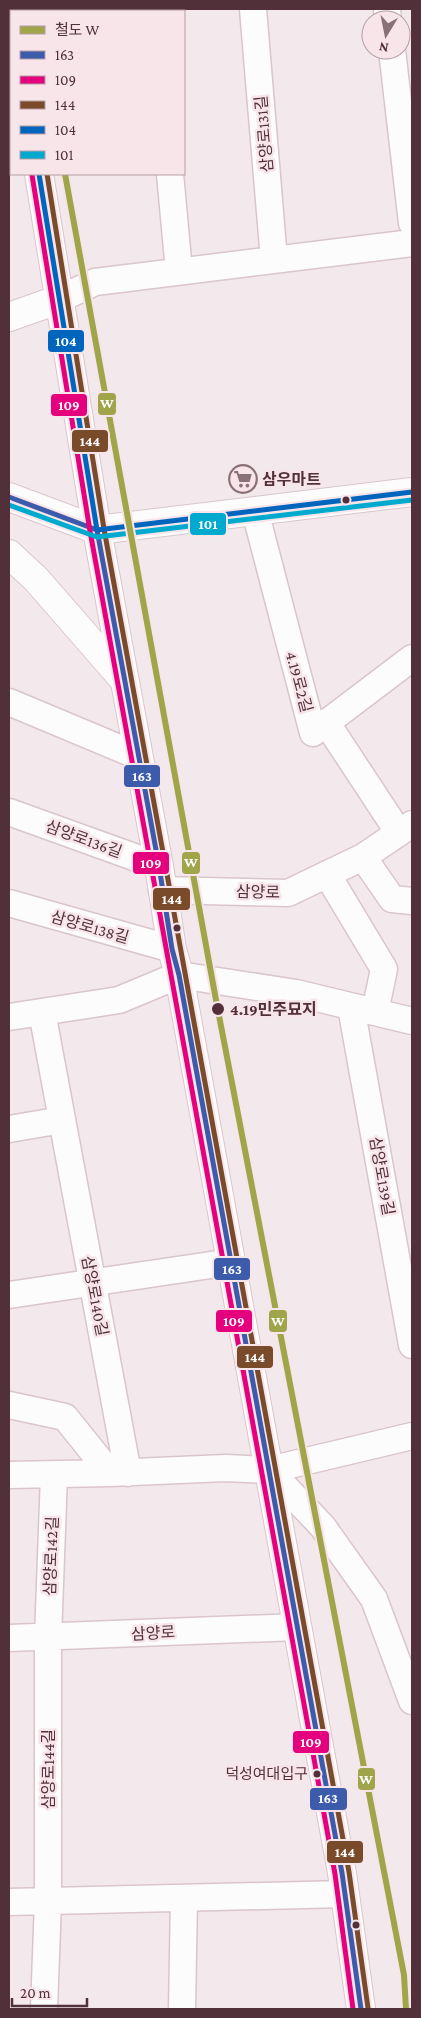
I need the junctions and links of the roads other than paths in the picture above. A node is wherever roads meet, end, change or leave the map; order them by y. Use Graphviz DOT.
graph roads {
  1 [pos="253,9"];
  2 [pos="393,60"];
  3 [pos="39,175"];
  4 [pos="170,175"];
  5 [pos="412,223"];
  6 [pos="412,243"];
  7 [pos="274,260"];
  8 [pos="179,271"];
  9 [pos="60,299"];
  10 [pos="9,317"];
  11 [pos="412,492"];
  12 [pos="9,497"];
  13 [pos="255,511"];
  14 [pos="98,530"];
  15 [pos="9,554"];
  16 [pos="412,658"];
  17 [pos="124,681"];
  18 [pos="9,702"];
  19 [pos="326,722"];
  20 [pos="138,756"];
  21 [pos="9,812"];
  22 [pos="405,829"];
  23 [pos="363,857"];
  24 [pos="326,874"];
  25 [pos="161,878"];
  26 [pos="412,901"];
  27 [pos="9,903"];
  28 [pos="172,949"];
  29 [pos="179,975"];
  30 [pos="363,1009"];
  31 [pos="42,1012"];
  32 [pos="9,1017"];
  33 [pos="412,1021"];
  34 [pos="62,1120"];
  35 [pos="9,1129"];
  36 [pos="231,1262"];
  37 [pos="93,1282"];
  38 [pos="9,1295"];
  39 [pos="412,1345"];
  40 [pos="9,1406"];
  41 [pos="412,1436"];
  42 [pos="269,1470"];
  43 [pos="119,1473"];
  44 [pos="9,1475"];
  45 [pos="54,1475"];
  46 [pos="298,1627"];
  47 [pos="9,1638"];
  48 [pos="48,1638"];
  49 [pos="412,1701"];
  50 [pos="345,1894"];
  51 [pos="184,1898"];
  52 [pos="48,1901"];
  53 [pos="9,1902"];
  54 [pos="44,2009"];
  55 [pos="182,2009"];
  56 [pos="361,2009"];
  1 -- 7 [label="street, 삼양로131길"];
  2 -- 5 [label="street"];
  3 -- 9 [label="main road"];
  4 -- 8 [label="street"];
  6 -- 7 [label="street"];
  7 -- 8 [label="street"];
  8 -- 9 [label="street"];
  9 -- 10 [label="main road"];
  9 -- 14 [label="main road"];
  11 -- 13 [label="main road"];
  12 -- 14 [label="main road"];
  13 -- 14 [label="main road"];
  13 -- 19 [label="street, 4.19로2길"];
  14 -- 17 [label="main road"];
  15 -- 17 [label="main road"];
  16 -- 19 [label="street, 4.19로2길"];
  17 -- 20 [label="main road"];
  18 -- 20 [label="street"];
  19 -- 22 [label="street, 삼양로"];
  20 -- 25 [label="main road"];
  21 -- 25 [label="street, 삼양로136길"];
  22 -- 23 [label="street, 삼양로"];
  23 -- 24 [label="street, 삼양로"];
  23 -- 26 [label="street"];
  24 -- 25 [label="street, 삼양로"];
  24 -- 30 [label="street, 삼양로139길"];
  25 -- 28 [label="main road"];
  27 -- 28 [label="street, 삼양로138길"];
  28 -- 29 [label="main road"];
  29 -- 30 [label="street"];
  29 -- 31 [label="street"];
  29 -- 36 [label="main road"];
  30 -- 33 [label="street"];
  30 -- 39 [label="street, 삼양로139길"];
  31 -- 32 [label="street"];
  31 -- 34 [label="street, 삼양로140길"];
  34 -- 35 [label="street"];
  34 -- 37 [label="street, 삼양로140길"];
  36 -- 37 [label="street"];
  36 -- 42 [label="main road"];
  37 -- 38 [label="street"];
  37 -- 43 [label="street, 삼양로140길"];
  40 -- 43 [label="street"];
  41 -- 42 [label="street"];
  42 -- 43 [label="street"];
  42 -- 46 [label="main road"];
  42 -- 49 [label="street"];
  43 -- 45 [label="street"];
  44 -- 45 [label="street"];
  45 -- 48 [label="street, 삼양로142길"];
  46 -- 48 [label="street, 삼양로"];
  46 -- 50 [label="main road"];
  47 -- 48 [label="street, 삼양로"];
  48 -- 52 [label="street, 삼양로144길"];
  50 -- 51 [label="street"];
  50 -- 56 [label="main road"];
  51 -- 52 [label="street"];
  51 -- 55 [label="street"];
  52 -- 53 [label="street"];
  52 -- 54 [label="street, 삼양로144길"];
}
